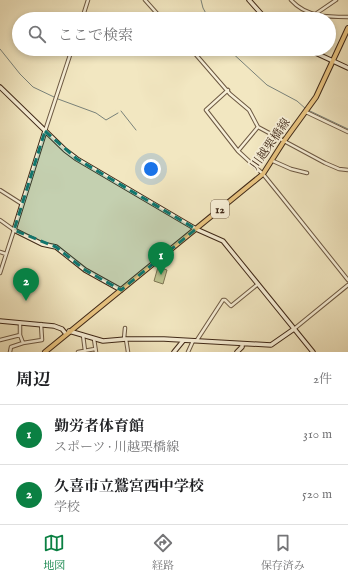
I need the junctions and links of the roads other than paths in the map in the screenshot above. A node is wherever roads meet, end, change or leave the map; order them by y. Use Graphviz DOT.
graph roads {
  1 [pos="88,0"];
  2 [pos="145,0"];
  3 [pos="250,0"];
  4 [pos="291,0"];
  5 [pos="336,0"];
  6 [pos="84,12"];
  7 [pos="156,12"];
  8 [pos="260,12"];
  9 [pos="307,12"];
  10 [pos="318,12"];
  11 [pos="336,17"];
  12 [pos="348,17"];
  13 [pos="348,28"];
  14 [pos="336,54"];
  15 [pos="70,56"];
  16 [pos="197,56"];
  17 [pos="320,56"];
  18 [pos="335,56"];
  19 [pos="332,62"];
  20 [pos="348,68"];
  21 [pos="0,87"];
  22 [pos="228,90"];
  23 [pos="306,112"];
  24 [pos="258,127"];
  25 [pos="45,131"];
  26 [pos="348,132"];
  27 [pos="284,141"];
  28 [pos="238,151"];
  29 [pos="273,160"];
  30 [pos="348,170"];
  31 [pos="307,173"];
  32 [pos="263,174"];
  33 [pos="0,190"];
  34 [pos="22,204"];
  35 [pos="0,220"];
  36 [pos="196,229"];
  37 [pos="14,230"];
  38 [pos="0,252"];
  39 [pos="6,254"];
  40 [pos="0,260"];
  41 [pos="4,261"];
  42 [pos="0,273"];
  43 [pos="348,280"];
  44 [pos="258,283"];
  45 [pos="348,285"];
  46 [pos="121,290"];
  47 [pos="0,321"];
  48 [pos="20,323"];
  49 [pos="41,324"];
  50 [pos="125,328"];
  51 [pos="294,328"];
  52 [pos="68,333"];
  53 [pos="20,335"];
  54 [pos="83,335"];
  55 [pos="94,339"];
  56 [pos="125,339"];
  57 [pos="0,340"];
  58 [pos="183,340"];
  59 [pos="195,341"];
  60 [pos="23,343"];
  61 [pos="242,348"];
  62 [pos="51,350"];
  63 [pos="85,351"];
  64 [pos="96,351"];
  65 [pos="188,351"];
  66 [pos="10,352"];
  67 [pos="45,352"];
  68 [pos="78,352"];
  69 [pos="128,352"];
  70 [pos="174,352"];
  71 [pos="192,352"];
  72 [pos="237,352"];
  73 [pos="313,352"];
  1 -- 6 [label="street"];
  2 -- 7 [label="street"];
  3 -- 8 [label="street"];
  4 -- 9 [label="street"];
  5 -- 10 [label="street"];
  11 -- 12 [label="street"];
  13 -- 14 [label="main road, 川越栗橋線 / 12"];
  15 -- 25 [label="street"];
  16 -- 22 [label="street"];
  17 -- 19 [label="street"];
  18 -- 19 [label="main road, 川越栗橋線 / 12"];
  19 -- 20 [label="street"];
  19 -- 23 [label="main road, 川越栗橋線 / 12"];
  21 -- 25 [label="street"];
  22 -- 24 [label="street"];
  22 -- 28 [label="street"];
  23 -- 26 [label="street"];
  23 -- 27 [label="main road, 川越栗橋線 / 12"];
  24 -- 27 [label="street"];
  24 -- 28 [label="street"];
  25 -- 34 [label="street"];
  25 -- 36 [label="street"];
  27 -- 29 [label="main road, 川越栗橋線 / 12"];
  27 -- 30 [label="street"];
  28 -- 32 [label="street"];
  29 -- 31 [label="street"];
  29 -- 32 [label="main road, 川越栗橋線 / 12"];
  32 -- 36 [label="main road, 川越栗橋線 / 12"];
  32 -- 43 [label="street"];
  33 -- 34 [label="street"];
  34 -- 37 [label="street"];
  35 -- 37 [label="street"];
  36 -- 44 [label="street"];
  36 -- 46 [label="main road, 川越栗橋線 / 12"];
  37 -- 39 [label="street"];
  37 -- 46 [label="street"];
  38 -- 39 [label="street"];
  39 -- 41 [label="street"];
  40 -- 41 [label="street"];
  41 -- 42 [label="street"];
  44 -- 51 [label="street"];
  44 -- 59 [label="street"];
  45 -- 51 [label="street"];
  46 -- 52 [label="main road, 川越栗橋線 / 12"];
  47 -- 48 [label="street"];
  48 -- 49 [label="street"];
  48 -- 53 [label="street"];
  49 -- 52 [label="street"];
  49 -- 60 [label="street"];
  50 -- 56 [label="street"];
  51 -- 61 [label="street"];
  51 -- 73 [label="street"];
  52 -- 54 [label="street"];
  52 -- 62 [label="main road, 川越栗橋線 / 12"];
  53 -- 57 [label="street"];
  53 -- 60 [label="street"];
  54 -- 55 [label="street"];
  54 -- 63 [label="street"];
  55 -- 56 [label="street"];
  55 -- 64 [label="street"];
  56 -- 58 [label="street"];
  56 -- 69 [label="street"];
  58 -- 59 [label="street"];
  58 -- 70 [label="street"];
  59 -- 61 [label="street"];
  59 -- 65 [label="street"];
  60 -- 66 [label="street"];
  61 -- 72 [label="street"];
  62 -- 67 [label="main road, 川越栗橋線 / 12"];
  63 -- 64 [label="street"];
  63 -- 68 [label="street"];
  65 -- 71 [label="street"];
}
